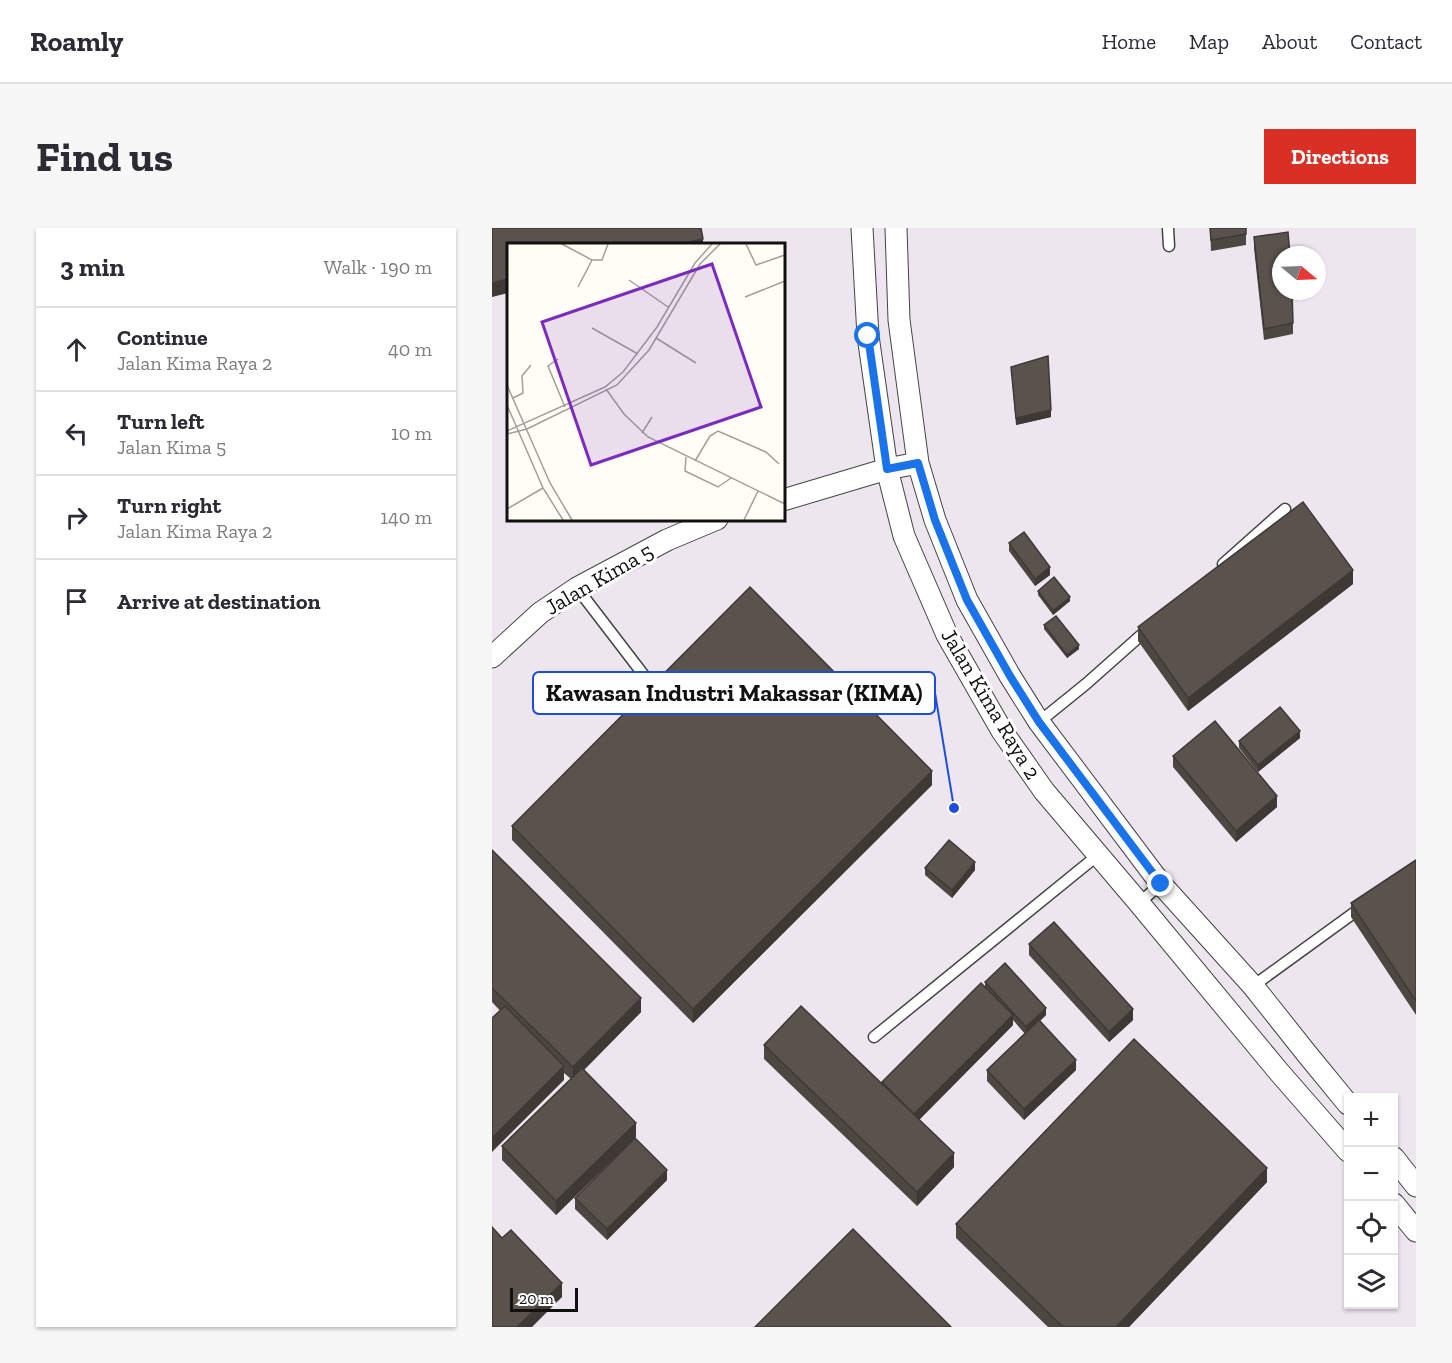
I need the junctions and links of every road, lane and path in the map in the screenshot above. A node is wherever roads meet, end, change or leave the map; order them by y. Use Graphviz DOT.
graph roads {
  1 [pos="862,228"];
  2 [pos="896,228"];
  3 [pos="1168,228"];
  4 [pos="1169,246"];
  5 [pos="918,463"];
  6 [pos="887,469"];
  7 [pos="784,500"];
  8 [pos="1284,509"];
  9 [pos="715,520"];
  10 [pos="1216,570"];
  11 [pos="578,588"];
  12 [pos="1155,623"];
  13 [pos="492,657"];
  14 [pos="646,678"];
  15 [pos="1039,722"];
  16 [pos="1098,855"];
  17 [pos="1161,884"];
  18 [pos="1368,902"];
  19 [pos="1139,903"];
  20 [pos="1253,986"];
  21 [pos="874,1037"];
  22 [pos="1344,1099"];
  23 [pos="1345,1147"];
  24 [pos="1398,1163"];
  25 [pos="1416,1186"];
  26 [pos="1398,1209"];
  27 [pos="1416,1231"];
  1 -- 6 [label="street, Jalan Kima Raya 2"];
  2 -- 5 [label="street, Jalan Kima Raya 2"];
  3 -- 4 [label="lane"];
  5 -- 6 [label="street"];
  5 -- 15 [label="street, Jalan Kima Raya 2"];
  6 -- 7 [label="street"];
  6 -- 16 [label="street, Jalan Kima Raya 2"];
  8 -- 10 [label="lane"];
  9 -- 11 [label="street, Jalan Kima 5"];
  11 -- 13 [label="street, Jalan Kima 5"];
  11 -- 14 [label="lane"];
  12 -- 15 [label="lane"];
  15 -- 17 [label="street, Jalan Kima Raya 2"];
  16 -- 19 [label="street, Jalan Kima Raya 2"];
  16 -- 21 [label="lane"];
  17 -- 19 [label="lane"];
  17 -- 20 [label="street, Jalan Kima Raya 2"];
  18 -- 20 [label="lane"];
  19 -- 23 [label="street, Jalan Kima Raya 2"];
  20 -- 22 [label="street, Jalan Kima Raya 2"];
  24 -- 25 [label="street"];
  26 -- 27 [label="street"];
}
